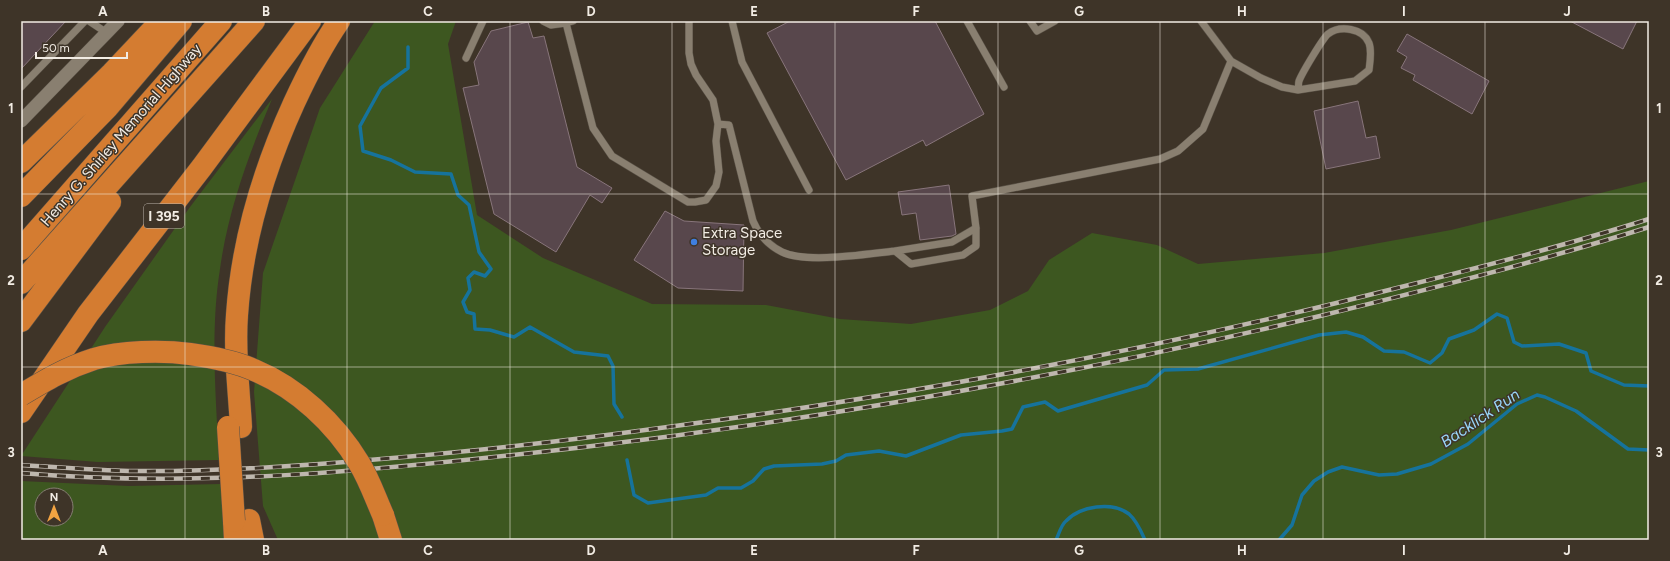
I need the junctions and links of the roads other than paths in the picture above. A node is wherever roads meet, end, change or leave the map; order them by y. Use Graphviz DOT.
graph roads {
  1 [pos="85,21"];
  2 [pos="89,21"];
  3 [pos="118,21"];
  4 [pos="161,21"];
  5 [pos="181,21"];
  6 [pos="221,21"];
  7 [pos="254,21"];
  8 [pos="310,21"];
  9 [pos="339,21"];
  10 [pos="483,21"];
  11 [pos="543,21"];
  12 [pos="689,21"];
  13 [pos="732,21"];
  14 [pos="966,21"];
  15 [pos="1030,21"];
  16 [pos="1055,21"];
  17 [pos="1201,21"];
  18 [pos="569,22"];
  19 [pos="107,33"];
  20 [pos="466,58"];
  21 [pos="1231,61"];
  22 [pos="202,80"];
  23 [pos="21,87"];
  24 [pos="1004,87"];
  25 [pos="1298,90"];
  26 [pos="21,121"];
  27 [pos="718,124"];
  28 [pos="21,162"];
  29 [pos="809,190"];
  30 [pos="21,196"];
  31 [pos="62,202"];
  32 [pos="976,228"];
  33 [pos="21,230"];
  34 [pos="21,249"];
  35 [pos="895,251"];
  36 [pos="21,283"];
  37 [pos="21,321"];
  38 [pos="21,395"];
  39 [pos="21,412"];
  40 [pos="382,515"];
  41 [pos="243,530"];
  42 [pos="386,540"];
  43 [pos="391,540"];
  1 -- 23 [label="lane"];
  2 -- 19 [label="lane"];
  3 -- 19 [label="street"];
  4 -- 28 [label="highway"];
  5 -- 30 [label="highway"];
  6 -- 31 [label="highway, Henry G. Shirley Memorial Highway"];
  7 -- 22 [label="highway"];
  8 -- 39 [label="highway, I 395"];
  9 -- 41 [label="highway"];
  10 -- 20 [label="lane"];
  11 -- 18 [label="lane"];
  12 -- 27 [label="lane"];
  13 -- 29 [label="lane"];
  14 -- 24 [label="lane"];
  15 -- 16 [label="lane"];
  17 -- 21 [label="lane"];
  18 -- 27 [label="lane"];
  19 -- 26 [label="street"];
  21 -- 25 [label="lane"];
  21 -- 32 [label="lane"];
  22 -- 36 [label="highway"];
  22 -- 37 [label="highway"];
  25 -- 25 [label="lane"];
  27 -- 35 [label="lane"];
  31 -- 33 [label="highway"];
  31 -- 34 [label="highway, Henry G. Shirley Memorial Highway"];
  32 -- 35 [label="lane"];
  32 -- 35 [label="lane"];
  38 -- 40 [label="highway, bridge"];
  40 -- 42 [label="highway"];
  40 -- 43 [label="highway"];
}
